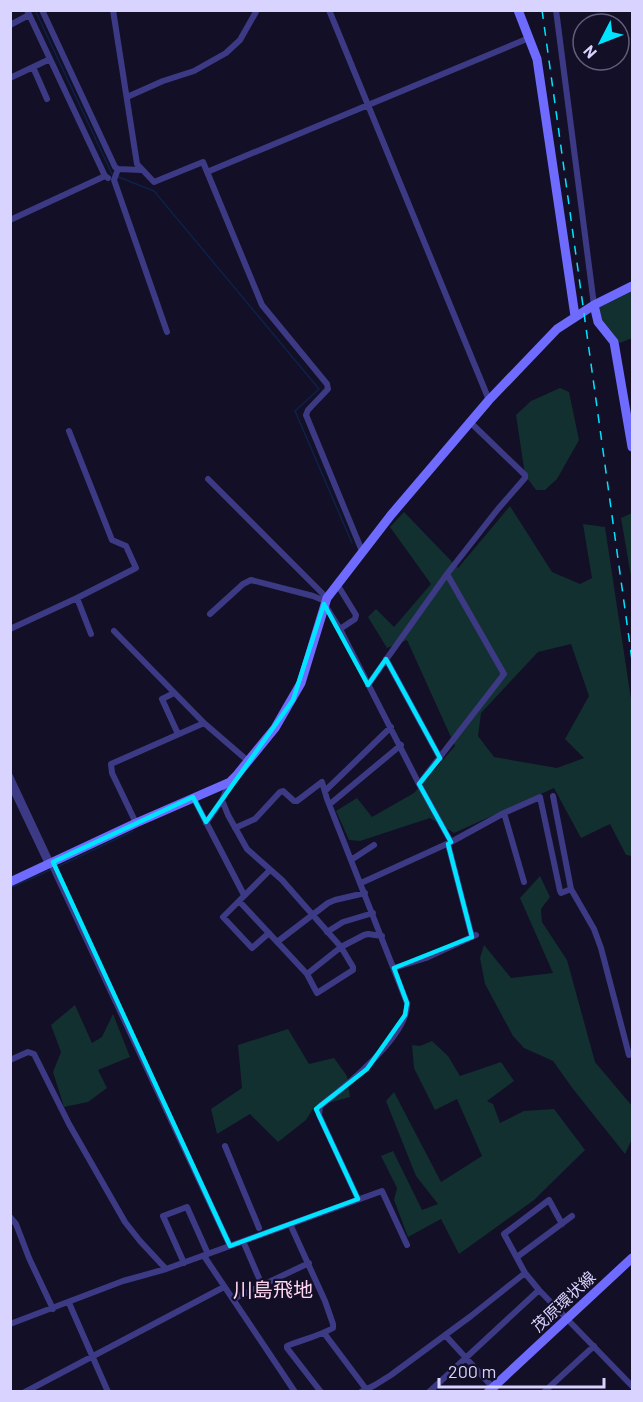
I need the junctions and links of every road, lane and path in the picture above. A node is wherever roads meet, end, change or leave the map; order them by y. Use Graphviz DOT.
graph roads {
  1 [pos="42,10"];
  2 [pos="113,10"];
  3 [pos="257,10"];
  4 [pos="328,10"];
  5 [pos="518,10"];
  6 [pos="556,10"];
  7 [pos="28,13"];
  8 [pos="10,25"];
  9 [pos="529,39"];
  10 [pos="50,59"];
  11 [pos="33,67"];
  12 [pos="10,78"];
  13 [pos="127,97"];
  14 [pos="47,99"];
  15 [pos="368,105"];
  16 [pos="118,170"];
  17 [pos="141,170"];
  18 [pos="207,172"];
  19 [pos="105,176"];
  20 [pos="114,180"];
  21 [pos="10,220"];
  22 [pos="633,286"];
  23 [pos="594,305"];
  24 [pos="575,316"];
  25 [pos="167,332"];
  26 [pos="489,400"];
  27 [pos="470,422"];
  28 [pos="69,431"];
  29 [pos="633,447"];
  30 [pos="208,479"];
  31 [pos="362,551"];
  32 [pos="447,574"];
  33 [pos="337,584"];
  34 [pos="77,598"];
  35 [pos="326,601"];
  36 [pos="210,614"];
  37 [pos="340,628"];
  38 [pos="10,629"];
  39 [pos="114,631"];
  40 [pos="91,634"];
  41 [pos="386,659"];
  42 [pos="368,685"];
  43 [pos="174,693"];
  44 [pos="204,723"];
  45 [pos="391,727"];
  46 [pos="178,734"];
  47 [pos="400,745"];
  48 [pos="440,758"];
  49 [pos="248,761"];
  50 [pos="10,776"];
  51 [pos="230,782"];
  52 [pos="419,784"];
  53 [pos="10,786"];
  54 [pos="325,790"];
  55 [pos="553,796"];
  56 [pos="193,797"];
  57 [pos="222,800"];
  58 [pos="330,804"];
  59 [pos="504,813"];
  60 [pos="136,823"];
  61 [pos="206,823"];
  62 [pos="235,828"];
  63 [pos="450,843"];
  64 [pos="374,845"];
  65 [pos="351,860"];
  66 [pos="50,863"];
  67 [pos="270,870"];
  68 [pos="10,882"];
  69 [pos="361,882"];
  70 [pos="524,882"];
  71 [pos="571,889"];
  72 [pos="365,893"];
  73 [pos="242,898"];
  74 [pos="373,914"];
  75 [pos="313,915"];
  76 [pos="327,932"];
  77 [pos="269,933"];
  78 [pos="382,936"];
  79 [pos="278,942"];
  80 [pos="341,947"];
  81 [pos="394,968"];
  82 [pos="307,974"];
  83 [pos="629,1055"];
  84 [pos="10,1060"];
  85 [pos="225,1146"];
  86 [pos="358,1199"];
  87 [pos="572,1216"];
  88 [pos="10,1217"];
  89 [pos="290,1224"];
  90 [pos="562,1224"];
  91 [pos="259,1228"];
  92 [pos="243,1241"];
  93 [pos="407,1245"];
  94 [pos="230,1246"];
  95 [pos="206,1255"];
  96 [pos="517,1257"];
  97 [pos="629,1261"];
  98 [pos="184,1263"];
  99 [pos="309,1263"];
  100 [pos="166,1269"];
  101 [pos="525,1273"];
  102 [pos="262,1285"];
  103 [pos="224,1287"];
  104 [pos="539,1290"];
  105 [pos="233,1299"];
  106 [pos="69,1303"];
  107 [pos="52,1309"];
  108 [pos="567,1318"];
  109 [pos="10,1324"];
  110 [pos="324,1334"];
  111 [pos="445,1335"];
  112 [pos="594,1346"];
  113 [pos="92,1356"];
  114 [pos="466,1358"];
  115 [pos="633,1386"];
  116 [pos="364,1390"];
  117 [pos="492,1390"];
  118 [pos="549,1390"];
  119 [pos="25,1392"];
  120 [pos="108,1392"];
  121 [pos="295,1392"];
  122 [pos="321,1392"];
  123 [pos="429,1392"];
  1 -- 16 [label="street"];
  2 -- 13 [label="street"];
  3 -- 13 [label="street"];
  4 -- 15 [label="street"];
  5 -- 9 [label="street"];
  6 -- 23 [label="street"];
  7 -- 8 [label="street"];
  7 -- 10 [label="street"];
  9 -- 15 [label="street"];
  9 -- 24 [label="street"];
  10 -- 11 [label="street"];
  10 -- 19 [label="street"];
  11 -- 12 [label="street"];
  11 -- 14 [label="street"];
  13 -- 17 [label="street"];
  15 -- 18 [label="street"];
  15 -- 26 [label="street"];
  16 -- 17 [label="street"];
  16 -- 20 [label="street"];
  17 -- 18 [label="street"];
  18 -- 31 [label="street"];
  19 -- 20 [label="street"];
  19 -- 21 [label="street"];
  20 -- 25 [label="street"];
  22 -- 23 [label="street"];
  23 -- 24 [label="street"];
  23 -- 29 [label="street"];
  24 -- 26 [label="street"];
  26 -- 27 [label="street"];
  27 -- 31 [label="street"];
  27 -- 32 [label="street"];
  28 -- 34 [label="street"];
  30 -- 35 [label="street"];
  31 -- 33 [label="street"];
  32 -- 41 [label="street"];
  32 -- 48 [label="street"];
  33 -- 35 [label="street"];
  33 -- 37 [label="street"];
  34 -- 38 [label="street"];
  34 -- 40 [label="street"];
  35 -- 36 [label="street"];
  35 -- 37 [label="street"];
  35 -- 49 [label="street"];
  37 -- 42 [label="street"];
  39 -- 43 [label="street"];
  41 -- 42 [label="street"];
  41 -- 48 [label="street"];
  42 -- 45 [label="street"];
  43 -- 44 [label="street"];
  43 -- 46 [label="street"];
  44 -- 46 [label="street"];
  44 -- 49 [label="street"];
  45 -- 47 [label="street"];
  45 -- 54 [label="street"];
  46 -- 60 [label="street"];
  47 -- 52 [label="street"];
  47 -- 58 [label="street"];
  48 -- 52 [label="street"];
  49 -- 51 [label="street"];
  50 -- 66 [label="street"];
  51 -- 56 [label="street"];
  51 -- 57 [label="street"];
  52 -- 63 [label="street"];
  53 -- 66 [label="street"];
  54 -- 58 [label="street"];
  54 -- 62 [label="street"];
  55 -- 71 [label="street"];
  56 -- 60 [label="street"];
  56 -- 61 [label="street"];
  57 -- 61 [label="street"];
  57 -- 62 [label="street"];
  58 -- 65 [label="street"];
  59 -- 63 [label="street"];
  59 -- 70 [label="street"];
  59 -- 71 [label="street"];
  60 -- 66 [label="street"];
  61 -- 73 [label="street"];
  62 -- 67 [label="street"];
  63 -- 69 [label="street"];
  63 -- 81 [label="street"];
  64 -- 65 [label="street"];
  65 -- 69 [label="street"];
  66 -- 68 [label="street"];
  66 -- 94 [label="street"];
  67 -- 73 [label="street"];
  67 -- 75 [label="street"];
  69 -- 72 [label="street"];
  71 -- 83 [label="street"];
  72 -- 74 [label="street"];
  72 -- 75 [label="street"];
  73 -- 77 [label="street"];
  73 -- 77 [label="street"];
  74 -- 76 [label="street"];
  74 -- 78 [label="street"];
  75 -- 76 [label="street"];
  75 -- 79 [label="street"];
  76 -- 80 [label="street"];
  77 -- 79 [label="street"];
  78 -- 80 [label="street"];
  78 -- 81 [label="street"];
  79 -- 82 [label="street"];
  80 -- 82 [label="street"];
  80 -- 82 [label="street"];
  81 -- 86 [label="street"];
  84 -- 100 [label="street"];
  85 -- 91 [label="street"];
  86 -- 89 [label="street"];
  86 -- 93 [label="street"];
  87 -- 90 [label="street"];
  88 -- 107 [label="street"];
  89 -- 92 [label="street"];
  89 -- 99 [label="street"];
  90 -- 96 [label="street"];
  90 -- 96 [label="street"];
  92 -- 94 [label="street"];
  92 -- 102 [label="street"];
  94 -- 95 [label="street"];
  95 -- 98 [label="street"];
  95 -- 98 [label="street"];
  95 -- 103 [label="street"];
  96 -- 101 [label="street"];
  97 -- 108 [label="street, 茂原環状線"];
  98 -- 100 [label="street"];
  99 -- 102 [label="street"];
  99 -- 110 [label="street"];
  100 -- 106 [label="street"];
  101 -- 104 [label="street"];
  101 -- 111 [label="street"];
  102 -- 105 [label="street"];
  103 -- 105 [label="street"];
  103 -- 113 [label="street"];
  104 -- 108 [label="street"];
  104 -- 114 [label="street"];
  105 -- 121 [label="street"];
  106 -- 107 [label="street"];
  106 -- 113 [label="street"];
  107 -- 109 [label="street"];
  108 -- 112 [label="street"];
  108 -- 117 [label="street, 茂原環状線"];
  110 -- 116 [label="street"];
  110 -- 122 [label="street"];
  111 -- 114 [label="street"];
  111 -- 116 [label="street"];
  112 -- 115 [label="street"];
  112 -- 118 [label="street"];
  113 -- 119 [label="street"];
  113 -- 120 [label="street"];
  114 -- 117 [label="street"];
  114 -- 123 [label="street"];
}
